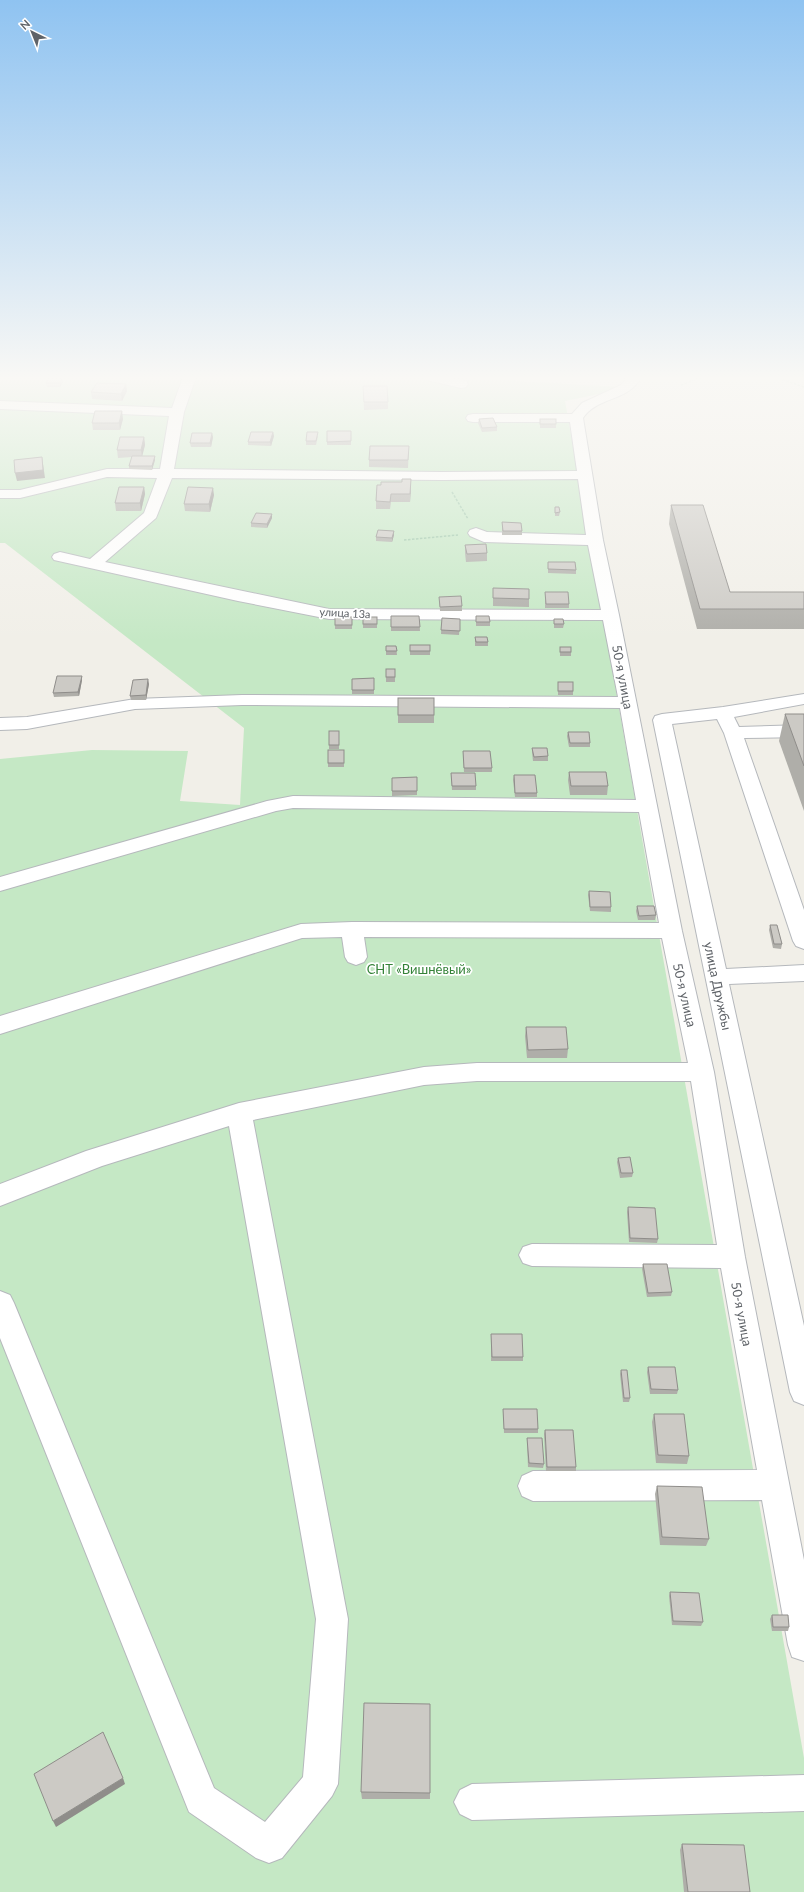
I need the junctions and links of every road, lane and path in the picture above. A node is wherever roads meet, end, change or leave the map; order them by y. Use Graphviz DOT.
graph roads {
  1 [pos="168,465"];
  2 [pos="583,465"];
  3 [pos="166,474"];
  4 [pos="442,476"];
  5 [pos="585,476"];
  6 [pos="0,494"];
  7 [pos="476,533"];
  8 [pos="404,540"];
  9 [pos="595,540"];
  10 [pos="60,557"];
  11 [pos="93,564"];
  12 [pos="611,615"];
  13 [pos="804,700"];
  14 [pos="628,703"];
  15 [pos="728,723"];
  16 [pos="0,724"];
  17 [pos="804,731"];
  18 [pos="647,806"];
  19 [pos="0,884"];
  20 [pos="352,929"];
  21 [pos="671,931"];
  22 [pos="804,941"];
  23 [pos="356,957"];
  24 [pos="804,973"];
  25 [pos="716,977"];
  26 [pos="0,1025"];
  27 [pos="702,1072"];
  28 [pos="239,1114"];
  29 [pos="0,1195"];
  30 [pos="532,1255"];
  31 [pos="732,1257"];
  32 [pos="1,1308"];
  33 [pos="804,1392"];
  34 [pos="774,1485"];
  35 [pos="533,1486"];
  36 [pos="804,1645"];
  37 [pos="804,1793"];
  38 [pos="472,1802"];
  1 -- 3 [label="street"];
  2 -- 5 [label="street, 50-я улица"];
  3 -- 4 [label="street"];
  3 -- 6 [label="street"];
  3 -- 11 [label="street"];
  4 -- 5 [label="street"];
  4 -- 7 [label="path"];
  5 -- 9 [label="street, 50-я улица"];
  7 -- 8 [label="path"];
  7 -- 9 [label="street"];
  9 -- 12 [label="street, 50-я улица"];
  10 -- 11 [label="street, улица 13а"];
  11 -- 12 [label="street, улица 13а"];
  12 -- 14 [label="street, 50-я улица"];
  13 -- 15 [label="street, улица Дружбы"];
  14 -- 16 [label="street"];
  14 -- 18 [label="street, 50-я улица"];
  15 -- 17 [label="street"];
  15 -- 22 [label="street"];
  15 -- 25 [label="street, улица Дружбы"];
  18 -- 19 [label="street"];
  18 -- 21 [label="street, 50-я улица"];
  20 -- 21 [label="street"];
  20 -- 23 [label="street"];
  20 -- 26 [label="street"];
  21 -- 27 [label="street, 50-я улица"];
  24 -- 25 [label="street"];
  25 -- 33 [label="street, улица Дружбы"];
  27 -- 28 [label="street"];
  27 -- 31 [label="street, 50-я улица"];
  28 -- 29 [label="street"];
  28 -- 32 [label="street"];
  30 -- 31 [label="street"];
  31 -- 34 [label="street, 50-я улица"];
  34 -- 35 [label="street"];
  34 -- 36 [label="street, 50-я улица"];
  37 -- 38 [label="street"];
}
